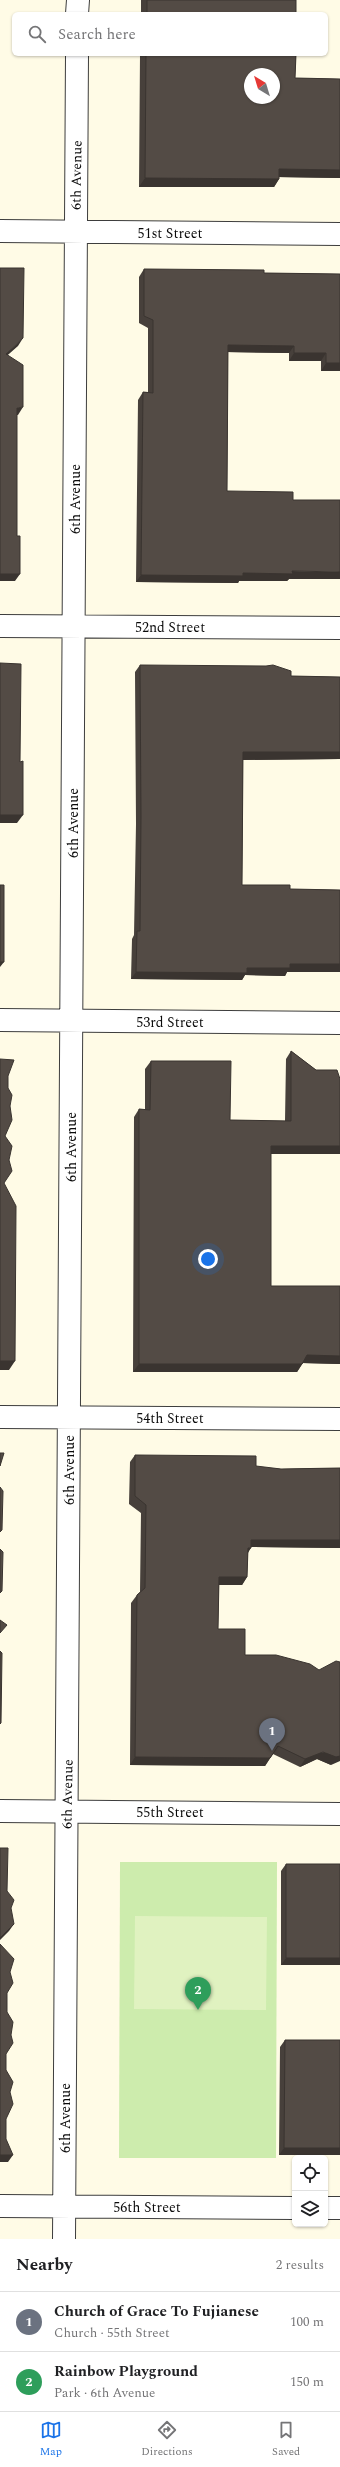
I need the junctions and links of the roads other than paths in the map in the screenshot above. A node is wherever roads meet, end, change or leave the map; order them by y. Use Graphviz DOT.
graph roads {
  1 [pos="78,0"];
  2 [pos="77,12"];
  3 [pos="77,56"];
  4 [pos="0,231"];
  5 [pos="76,231"];
  6 [pos="340,234"];
  7 [pos="0,626"];
  8 [pos="75,626"];
  9 [pos="340,628"];
  10 [pos="0,1020"];
  11 [pos="72,1021"];
  12 [pos="340,1023"];
  13 [pos="0,1417"];
  14 [pos="70,1417"];
  15 [pos="340,1419"];
  16 [pos="0,1811"];
  17 [pos="67,1812"];
  18 [pos="340,1814"];
  19 [pos="0,2206"];
  20 [pos="64,2206"];
  21 [pos="292,2208"];
  22 [pos="328,2208"];
  23 [pos="340,2208"];
  24 [pos="64,2239"];
  1 -- 2 [label="street"];
  3 -- 5 [label="street, 6th Avenue"];
  4 -- 5 [label="street, 51st Street"];
  5 -- 6 [label="street, 51st Street"];
  5 -- 8 [label="street, 6th Avenue"];
  7 -- 8 [label="street, 52nd Street"];
  8 -- 9 [label="street, 52nd Street"];
  8 -- 11 [label="street, 6th Avenue"];
  10 -- 11 [label="street, 53rd Street"];
  11 -- 12 [label="street, 53rd Street"];
  11 -- 14 [label="street, 6th Avenue"];
  13 -- 14 [label="street, 54th Street"];
  14 -- 15 [label="street, 54th Street"];
  14 -- 17 [label="street, 6th Avenue"];
  16 -- 17 [label="street, 55th Street"];
  17 -- 18 [label="street, 55th Street"];
  17 -- 20 [label="street, 6th Avenue"];
  19 -- 20 [label="street, 56th Street"];
  20 -- 21 [label="street, 56th Street"];
  20 -- 24 [label="street, 6th Avenue"];
  22 -- 23 [label="street"];
}
